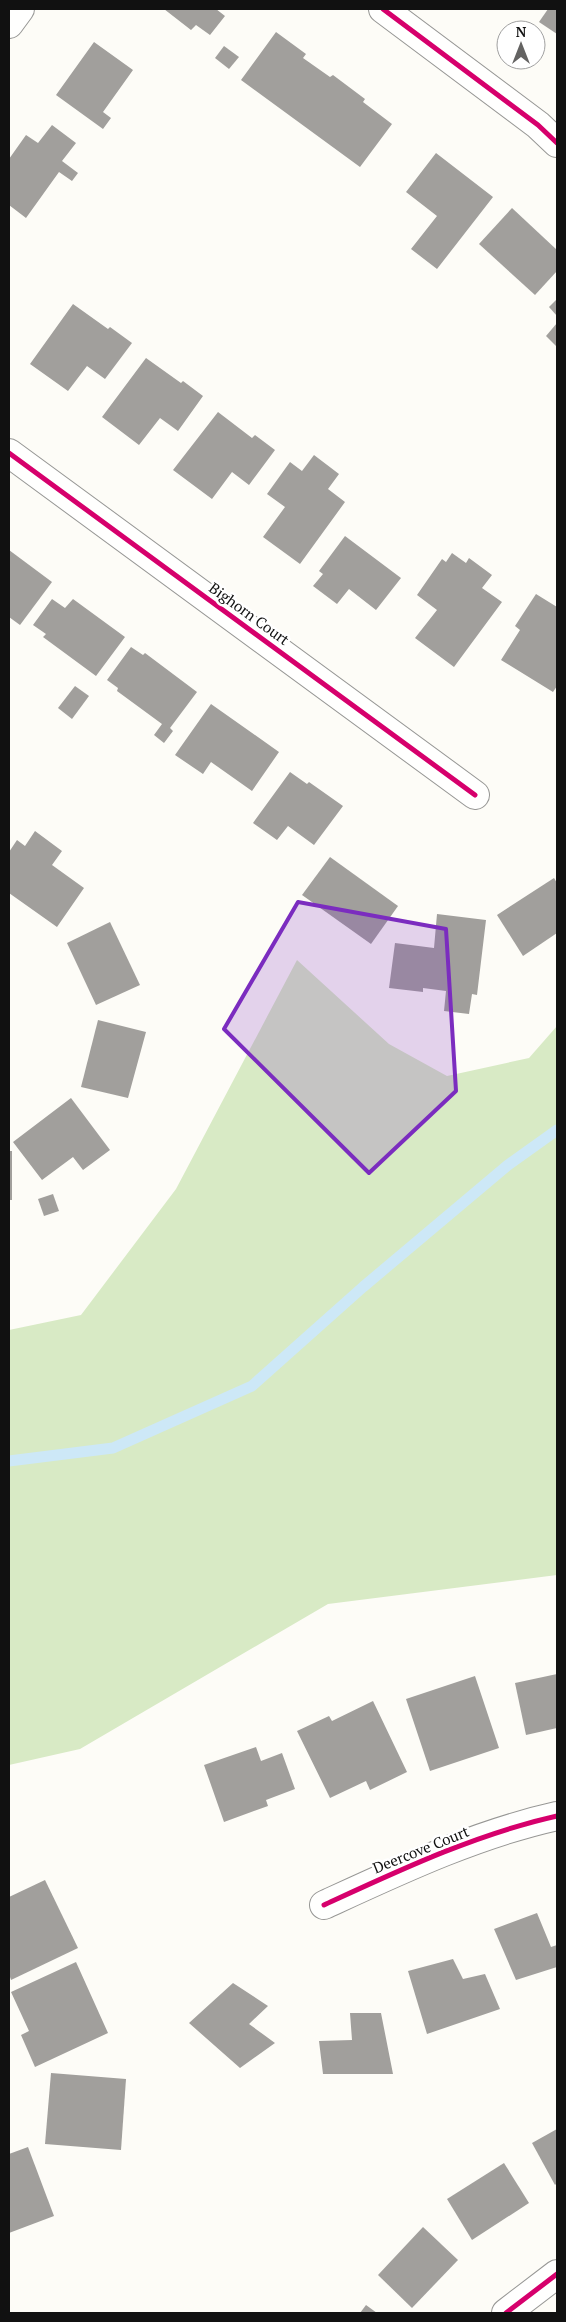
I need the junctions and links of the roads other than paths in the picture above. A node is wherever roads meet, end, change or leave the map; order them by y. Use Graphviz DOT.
graph roads {
  1 [pos="20,9"];
  2 [pos="383,9"];
  3 [pos="9,24"];
  4 [pos="557,143"];
  5 [pos="9,453"];
  6 [pos="475,795"];
  7 [pos="557,1816"];
  8 [pos="324,1905"];
  9 [pos="557,2274"];
  10 [pos="506,2313"];
  1 -- 3 [label="street"];
  2 -- 4 [label="street"];
  5 -- 6 [label="street, Bighorn Court"];
  7 -- 8 [label="street, Deercove Court"];
  9 -- 10 [label="street"];
}
